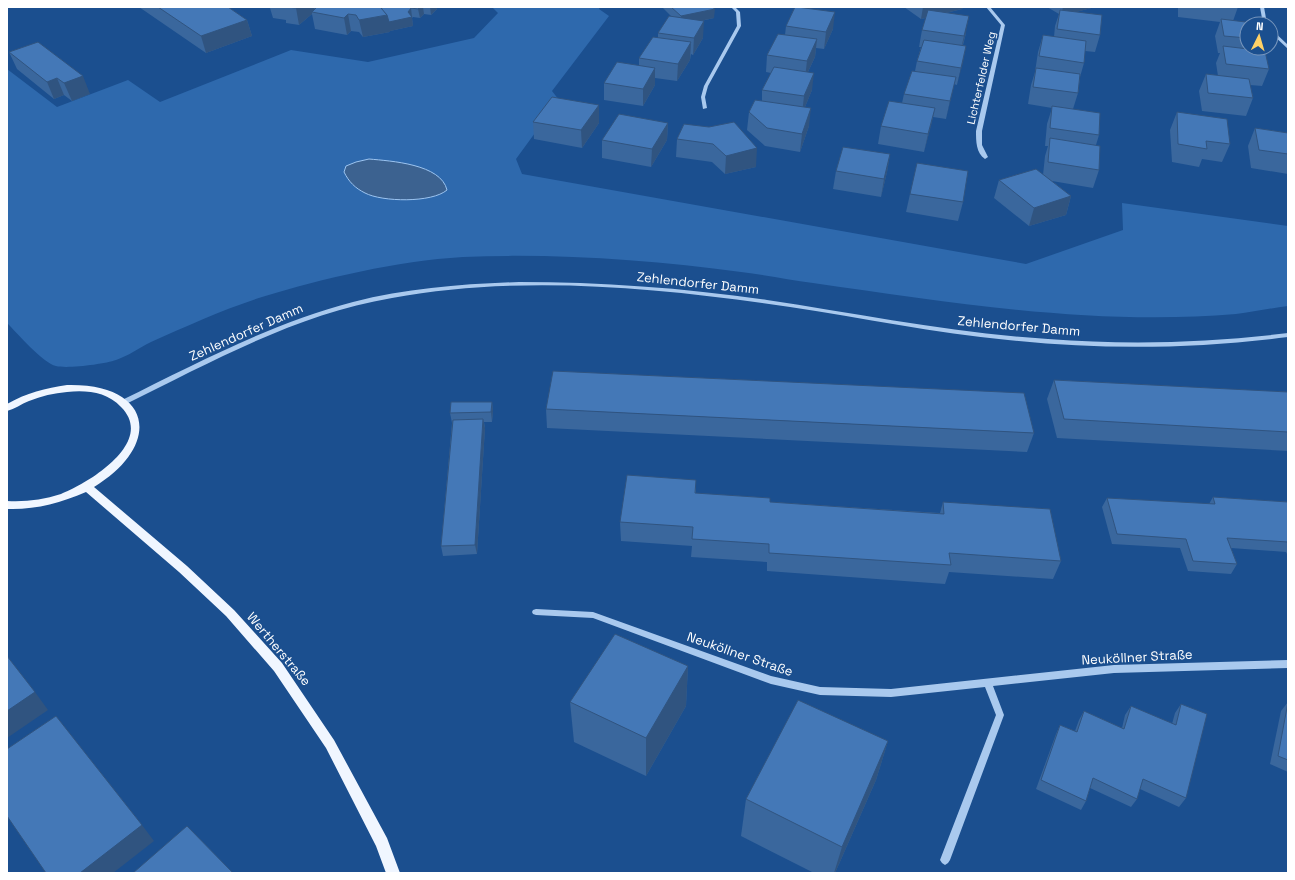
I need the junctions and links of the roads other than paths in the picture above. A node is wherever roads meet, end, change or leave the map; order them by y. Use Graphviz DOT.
graph roads {
  1 [pos="733,7"];
  2 [pos="988,7"];
  3 [pos="1279,38"];
  4 [pos="1288,48"];
  5 [pos="705,108"];
  6 [pos="985,157"];
  7 [pos="1288,336"];
  8 [pos="124,402"];
  9 [pos="7,408"];
  10 [pos="87,487"];
  11 [pos="7,505"];
  12 [pos="536,612"];
  13 [pos="1288,664"];
  14 [pos="988,684"];
  15 [pos="945,860"];
  16 [pos="393,873"];
  1 -- 5 [label="street"];
  2 -- 6 [label="street, Lichterfelder Weg"];
  3 -- 4 [label="street"];
  7 -- 8 [label="street, Zehlendorfer Damm"];
  8 -- 9 [label="main road"];
  8 -- 10 [label="main road"];
  10 -- 11 [label="main road"];
  10 -- 16 [label="main road, Wertherstraße"];
  12 -- 14 [label="street, Neuköllner Straße"];
  13 -- 14 [label="street, Neuköllner Straße"];
  14 -- 15 [label="street"];
}
